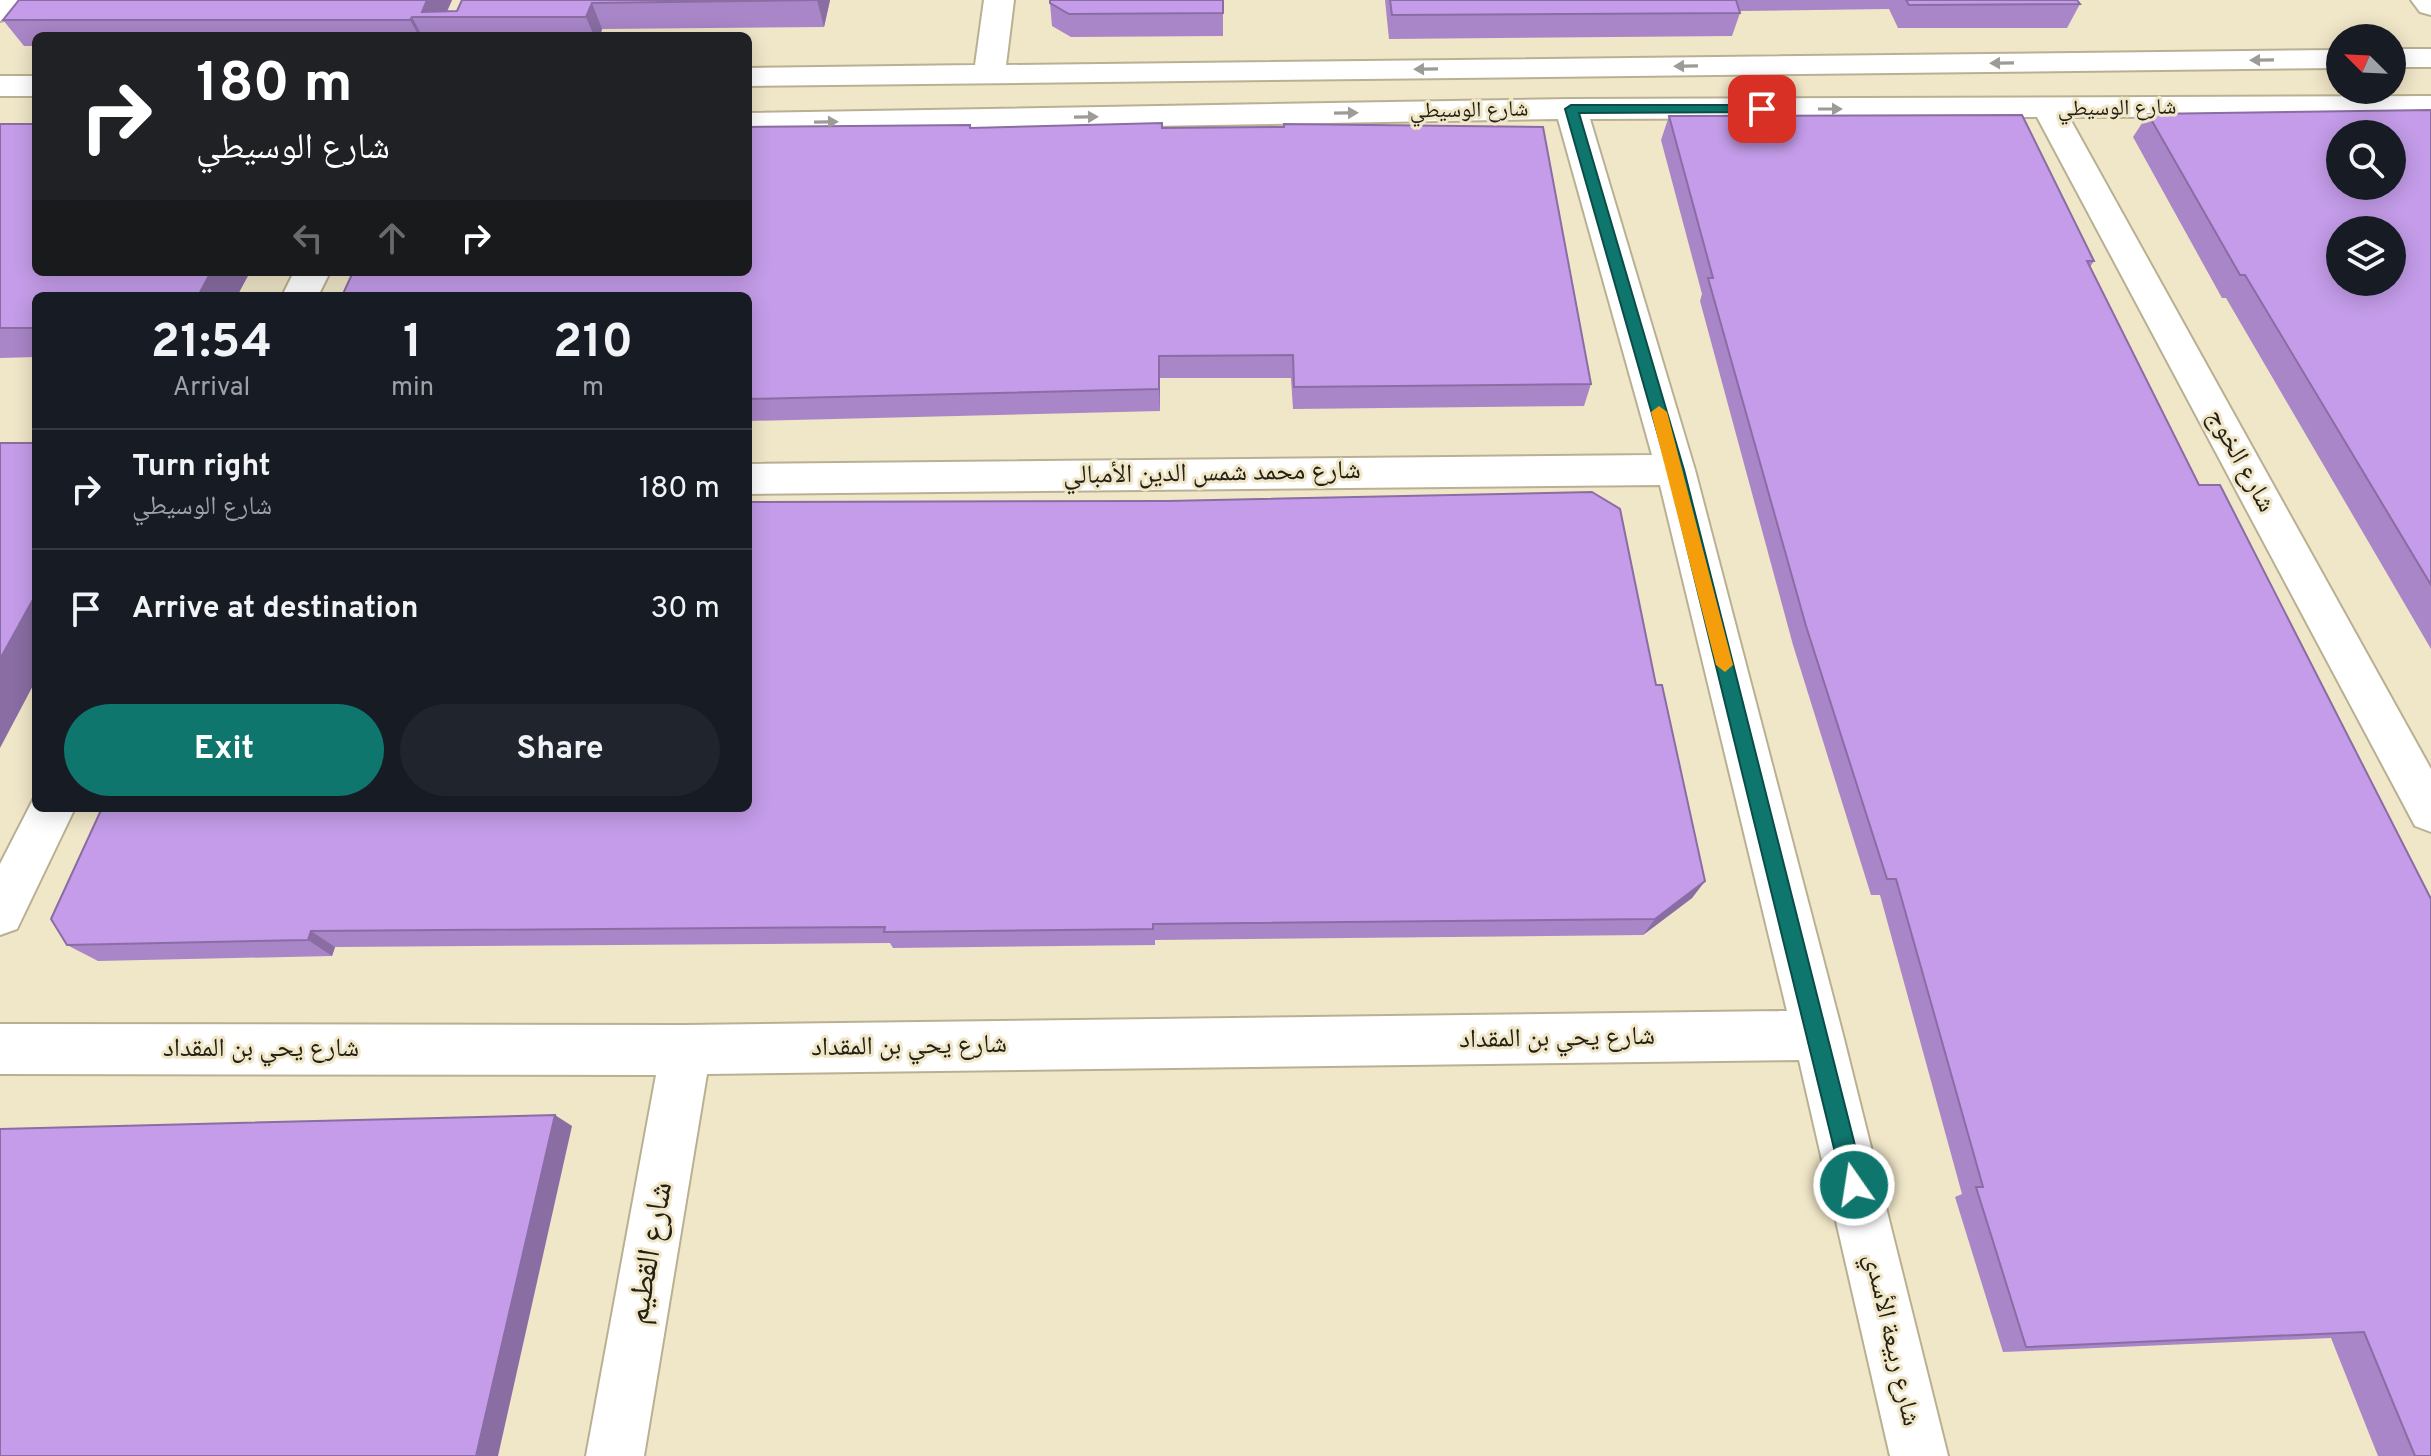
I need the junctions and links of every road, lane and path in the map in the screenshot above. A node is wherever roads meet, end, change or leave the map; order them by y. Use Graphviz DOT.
graph roads {
  1 [pos="9,0"];
  2 [pos="999,0"];
  3 [pos="2426,0"];
  4 [pos="2431,6"];
  5 [pos="0,12"];
  6 [pos="2406,58"];
  7 [pos="2431,58"];
  8 [pos="2326,59"];
  9 [pos="989,75"];
  10 [pos="752,77"];
  11 [pos="0,86"];
  12 [pos="32,86"];
  13 [pos="2431,106"];
  14 [pos="1571,109"];
  15 [pos="2049,109"];
  16 [pos="752,123"];
  17 [pos="1676,470"];
  18 [pos="752,479"];
  19 [pos="50,812"];
  20 [pos="2431,812"];
  21 [pos="0,913"];
  22 [pos="1818,1035"];
  23 [pos="0,1049"];
  24 [pos="686,1050"];
  25 [pos="615,1456"];
  26 [pos="1919,1456"];
  1 -- 5 [label="street"];
  2 -- 9 [label="street"];
  3 -- 4 [label="street"];
  6 -- 7 [label="street"];
  8 -- 9 [label="street, شارع الوسيطي, one-way"];
  9 -- 10 [label="street, شارع الوسيطي"];
  11 -- 12 [label="street"];
  13 -- 15 [label="street, شارع الوسيطي"];
  14 -- 15 [label="street, شارع الوسيطي, one-way"];
  16 -- 14 [label="street, شارع الوسيطي, one-way"];
  14 -- 17 [label="street, شارع ربيعة الأسدي"];
  15 -- 20 [label="street, شارع الخوج"];
  17 -- 18 [label="street, شارع محمد شمس الدين الأمبالي"];
  17 -- 22 [label="street, شارع ربيعة الأسدي"];
  19 -- 21 [label="street"];
  22 -- 24 [label="street, شارع يحي بن المقداد"];
  22 -- 26 [label="street, شارع ربيعة الأسدي"];
  23 -- 24 [label="street, شارع يحي بن المقداد"];
  24 -- 25 [label="street, شارع القطيم"];
}
